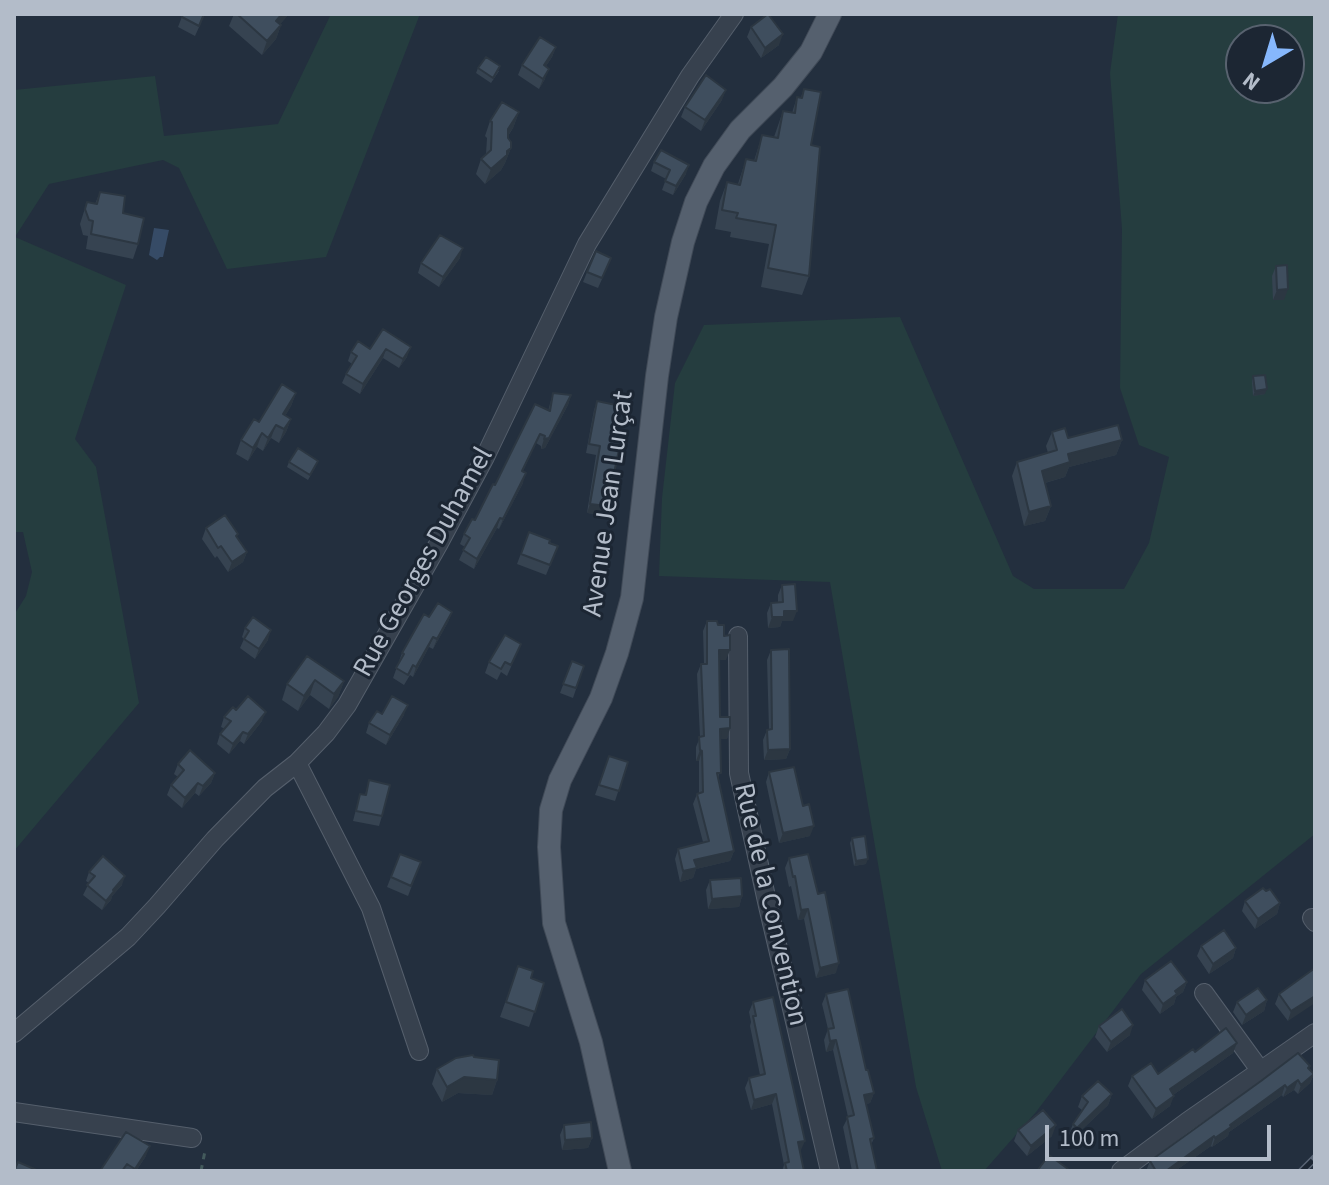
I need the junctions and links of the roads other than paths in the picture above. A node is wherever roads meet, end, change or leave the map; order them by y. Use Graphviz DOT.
graph roads {
  1 [pos="734,14"];
  2 [pos="830,14"];
  3 [pos="738,636"];
  4 [pos="297,763"];
  5 [pos="1204,993"];
  6 [pos="14,1033"];
  7 [pos="1315,1033"];
  8 [pos="419,1051"];
  9 [pos="1260,1070"];
  10 [pos="14,1112"];
  11 [pos="192,1138"];
  12 [pos="614,1169"];
  13 [pos="830,1171"];
  14 [pos="1121,1171"];
  1 -- 4 [label="street, Rue Georges Duhamel"];
  2 -- 12 [label="main road, Avenue Jean Lurçat"];
  3 -- 13 [label="street, Rue de la Convention"];
  4 -- 6 [label="street, Rue Georges Duhamel"];
  4 -- 8 [label="street"];
  5 -- 9 [label="street"];
  7 -- 9 [label="street"];
  9 -- 14 [label="street"];
  10 -- 11 [label="street"];
}
